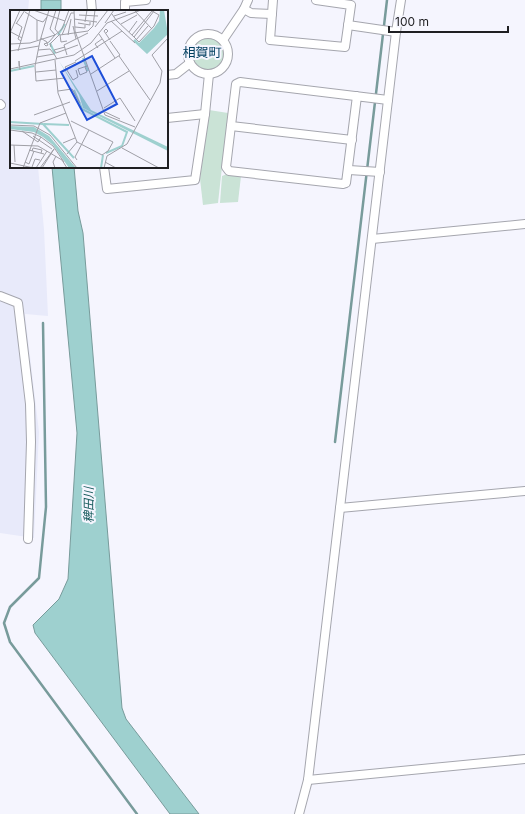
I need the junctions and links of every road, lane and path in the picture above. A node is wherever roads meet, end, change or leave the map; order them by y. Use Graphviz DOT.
graph roads {
  1 [pos="91,0"];
  2 [pos="146,0"];
  3 [pos="248,0"];
  4 [pos="273,0"];
  5 [pos="316,0"];
  6 [pos="401,0"];
  7 [pos="244,8"];
  8 [pos="92,10"];
  9 [pos="125,10"];
  10 [pos="272,14"];
  11 [pos="348,25"];
  12 [pos="392,31"];
  13 [pos="223,40"];
  14 [pos="190,62"];
  15 [pos="209,74"];
  16 [pos="168,75"];
  17 [pos="357,96"];
  18 [pos="384,99"];
  19 [pos="205,114"];
  20 [pos="168,118"];
  21 [pos="231,126"];
  22 [pos="352,140"];
  23 [pos="104,168"];
  24 [pos="349,170"];
  25 [pos="376,172"];
  26 [pos="525,224"];
  27 [pos="372,239"];
  28 [pos="0,296"];
  29 [pos="525,491"];
  30 [pos="340,508"];
  31 [pos="28,538"];
  32 [pos="525,759"];
  33 [pos="308,780"];
  34 [pos="299,814"];
  1 -- 8 [label="street"];
  2 -- 9 [label="street"];
  3 -- 7 [label="street"];
  4 -- 10 [label="street"];
  5 -- 11 [label="street"];
  6 -- 12 [label="street"];
  7 -- 10 [label="street"];
  7 -- 13 [label="street"];
  10 -- 11 [label="street"];
  11 -- 12 [label="street"];
  12 -- 18 [label="street"];
  13 -- 14 [label="street"];
  13 -- 15 [label="street"];
  14 -- 15 [label="street"];
  14 -- 16 [label="street"];
  15 -- 19 [label="street"];
  17 -- 18 [label="street"];
  17 -- 21 [label="street"];
  17 -- 22 [label="street"];
  18 -- 25 [label="street"];
  19 -- 20 [label="street"];
  19 -- 23 [label="street"];
  21 -- 22 [label="street"];
  21 -- 24 [label="street"];
  22 -- 24 [label="street"];
  24 -- 25 [label="street"];
  25 -- 27 [label="street"];
  26 -- 27 [label="street"];
  27 -- 30 [label="street"];
  28 -- 31 [label="street"];
  29 -- 30 [label="street"];
  30 -- 33 [label="street"];
  32 -- 33 [label="street"];
  33 -- 34 [label="street"];
}
